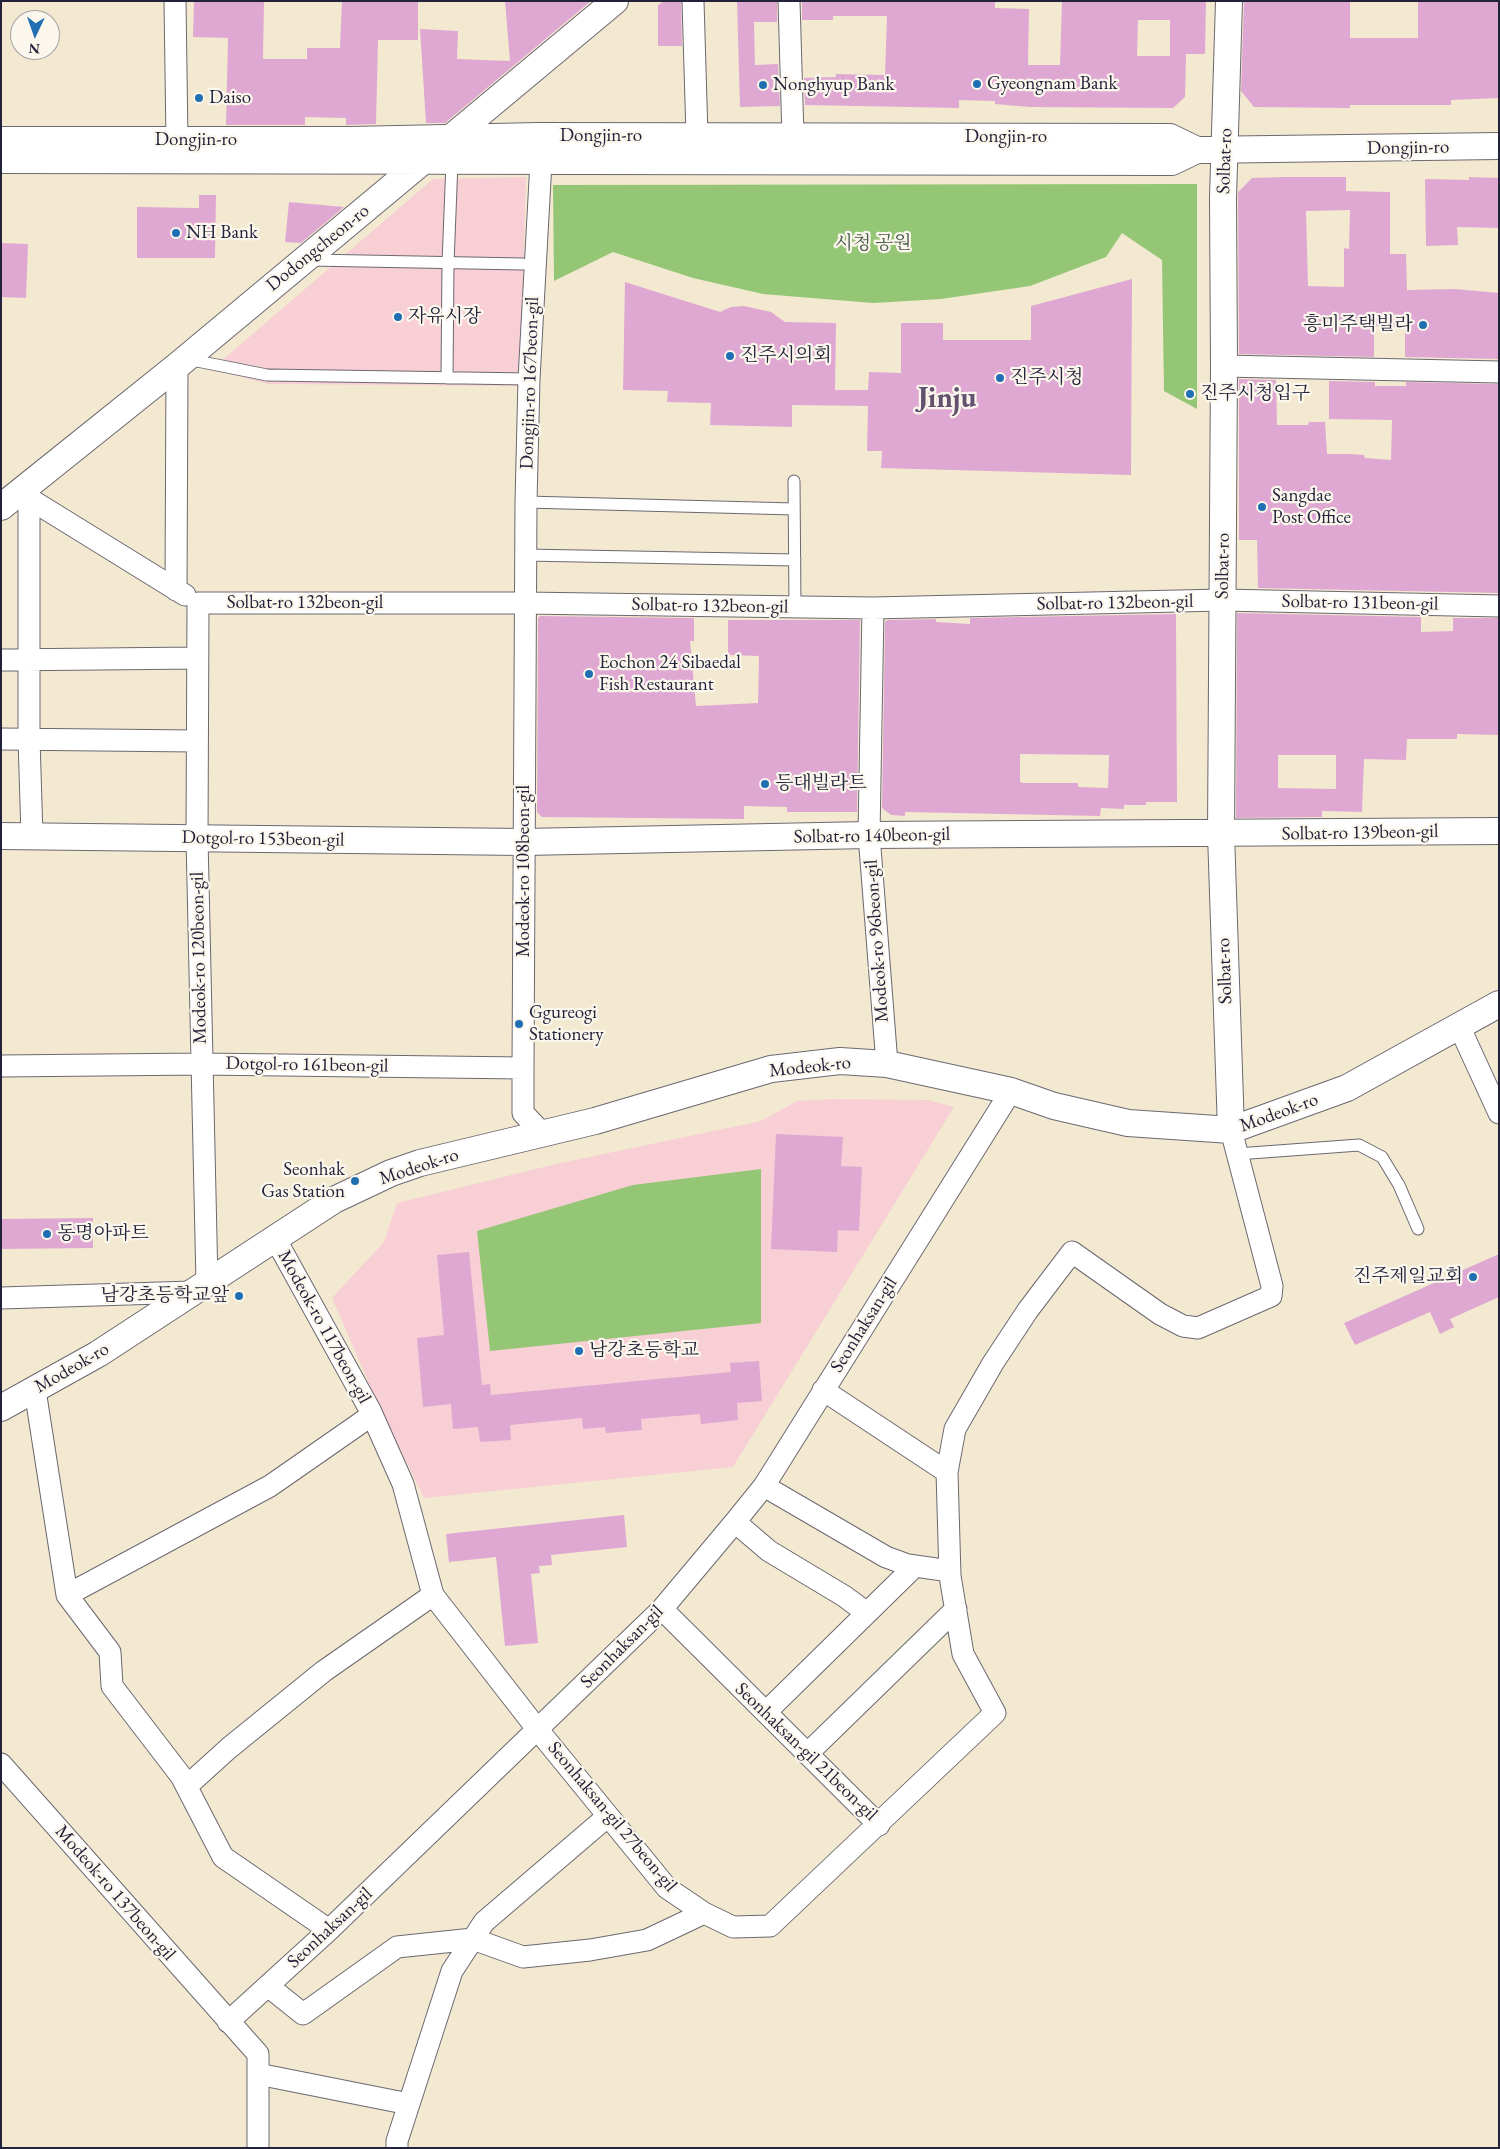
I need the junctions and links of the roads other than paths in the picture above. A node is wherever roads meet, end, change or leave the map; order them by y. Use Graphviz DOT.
graph roads {
  1 [pos="176,1"];
  2 [pos="615,1"];
  3 [pos="693,1"];
  4 [pos="789,1"];
  5 [pos="1229,1"];
  6 [pos="697,136"];
  7 [pos="793,137"];
  8 [pos="1,140"];
  9 [pos="177,140"];
  10 [pos="1499,146"];
  11 [pos="1197,150"];
  12 [pos="1224,150"];
  13 [pos="451,151"];
  14 [pos="1,160"];
  15 [pos="423,162"];
  16 [pos="541,162"];
  17 [pos="303,260"];
  18 [pos="448,263"];
  19 [pos="523,264"];
  20 [pos="181,362"];
  21 [pos="1224,366"];
  22 [pos="1499,372"];
  23 [pos="447,378"];
  24 [pos="529,379"];
  25 [pos="794,482"];
  26 [pos="17,500"];
  27 [pos="526,502"];
  28 [pos="794,509"];
  29 [pos="525,555"];
  30 [pos="795,560"];
  31 [pos="176,590"];
  32 [pos="1222,600"];
  33 [pos="198,603"];
  34 [pos="524,603"];
  35 [pos="1499,606"];
  36 [pos="795,607"];
  37 [pos="873,608"];
  38 [pos="197,658"];
  39 [pos="1,660"];
  40 [pos="29,660"];
  41 [pos="1,739"];
  42 [pos="29,739"];
  43 [pos="196,741"];
  44 [pos="1499,831"];
  45 [pos="1221,834"];
  46 [pos="869,835"];
  47 [pos="1,836"];
  48 [pos="32,836"];
  49 [pos="197,838"];
  50 [pos="524,842"];
  51 [pos="1499,1004"];
  52 [pos="1459,1026"];
  53 [pos="201,1064"];
  54 [pos="887,1064"];
  55 [pos="1,1066"];
  56 [pos="523,1068"];
  57 [pos="1011,1091"];
  58 [pos="1499,1113"];
  59 [pos="542,1133"];
  60 [pos="1234,1142"];
  61 [pos="1418,1228"];
  62 [pos="276,1240"];
  63 [pos="199,1287"];
  64 [pos="1,1298"];
  65 [pos="35,1390"];
  66 [pos="823,1390"];
  67 [pos="1,1408"];
  68 [pos="372,1415"];
  69 [pos="947,1472"];
  70 [pos="764,1486"];
  71 [pos="735,1522"];
  72 [pos="915,1566"];
  73 [pos="950,1571"];
  74 [pos="67,1595"];
  75 [pos="433,1595"];
  76 [pos="662,1609"];
  77 [pos="956,1609"];
  78 [pos="867,1613"];
  79 [pos="766,1712"];
  80 [pos="538,1730"];
  81 [pos="807,1754"];
  82 [pos="1,1764"];
  83 [pos="186,1786"];
  84 [pos="608,1816"];
  85 [pos="879,1825"];
  86 [pos="704,1913"];
  87 [pos="329,1930"];
  88 [pos="473,1939"];
  89 [pos="268,1986"];
  90 [pos="228,2022"];
  91 [pos="258,2074"];
  92 [pos="409,2104"];
  93 [pos="258,2148"];
  94 [pos="397,2148"];
  1 -- 9 [label="street"];
  2 -- 13 [label="street"];
  3 -- 6 [label="street"];
  4 -- 7 [label="street"];
  5 -- 12 [label="street, Solbat-ro"];
  6 -- 7 [label="street, Dongjin-ro"];
  6 -- 13 [label="street, Dongjin-ro"];
  7 -- 11 [label="street, Dongjin-ro"];
  8 -- 9 [label="street, Dongjin-ro"];
  9 -- 13 [label="street, Dongjin-ro"];
  10 -- 12 [label="street, Dongjin-ro"];
  11 -- 12 [label="street, Dongjin-ro"];
  11 -- 16 [label="street, Dongjin-ro"];
  12 -- 21 [label="street, Solbat-ro"];
  13 -- 15 [label="street, Dongjin-ro"];
  13 -- 16 [label="street, Dongjin-ro"];
  13 -- 18 [label="lane"];
  14 -- 15 [label="street, Dongjin-ro"];
  15 -- 17 [label="street, Dodongcheon-ro"];
  16 -- 24 [label="street, Dongjin-ro 167beon-gil"];
  17 -- 18 [label="lane"];
  17 -- 20 [label="street, Dodongcheon-ro"];
  18 -- 19 [label="lane"];
  18 -- 23 [label="lane"];
  20 -- 23 [label="lane"];
  20 -- 26 [label="street, Dodongcheon-ro"];
  20 -- 31 [label="street"];
  21 -- 22 [label="street"];
  21 -- 32 [label="street, Solbat-ro"];
  23 -- 24 [label="lane"];
  24 -- 27 [label="street, Dongjin-ro 167beon-gil"];
  25 -- 28 [label="lane"];
  26 -- 31 [label="street"];
  26 -- 40 [label="street"];
  27 -- 28 [label="lane"];
  27 -- 29 [label="street, Dongjin-ro 167beon-gil"];
  28 -- 30 [label="lane"];
  29 -- 30 [label="lane"];
  29 -- 34 [label="street, Dongjin-ro 167beon-gil"];
  30 -- 36 [label="lane"];
  31 -- 33 [label="street"];
  32 -- 35 [label="street, Solbat-ro 131beon-gil"];
  32 -- 37 [label="street, Solbat-ro 132beon-gil"];
  32 -- 45 [label="street, Solbat-ro"];
  33 -- 34 [label="street, Solbat-ro 132beon-gil"];
  33 -- 38 [label="street, Modeok-ro 120beon-gil"];
  34 -- 36 [label="street, Solbat-ro 132beon-gil"];
  34 -- 50 [label="street, Modeok-ro 108beon-gil"];
  36 -- 37 [label="street, Solbat-ro 132beon-gil"];
  37 -- 46 [label="street, Modeok-ro 96beon-gil"];
  38 -- 40 [label="street"];
  38 -- 43 [label="street, Modeok-ro 120beon-gil"];
  39 -- 40 [label="street"];
  40 -- 42 [label="street"];
  41 -- 42 [label="street"];
  42 -- 43 [label="street"];
  42 -- 48 [label="street"];
  43 -- 49 [label="street, Modeok-ro 120beon-gil"];
  44 -- 45 [label="street, Solbat-ro 139beon-gil"];
  45 -- 46 [label="street, Solbat-ro 140beon-gil"];
  45 -- 60 [label="street, Solbat-ro"];
  46 -- 50 [label="street, Solbat-ro 140beon-gil"];
  46 -- 54 [label="street, Modeok-ro 96beon-gil"];
  47 -- 48 [label="street, Dotgol-ro 153beon-gil"];
  48 -- 49 [label="street, Dotgol-ro 153beon-gil"];
  49 -- 50 [label="street, Dotgol-ro 153beon-gil"];
  49 -- 53 [label="street, Modeok-ro 120beon-gil"];
  50 -- 56 [label="street, Modeok-ro 108beon-gil"];
  51 -- 52 [label="street, Modeok-ro"];
  52 -- 58 [label="street"];
  52 -- 60 [label="street, Modeok-ro"];
  53 -- 55 [label="street, Dotgol-ro 161beon-gil"];
  53 -- 56 [label="street, Dotgol-ro 161beon-gil"];
  53 -- 63 [label="street, Modeok-ro 120beon-gil"];
  54 -- 57 [label="street, Modeok-ro"];
  54 -- 59 [label="street, Modeok-ro"];
  56 -- 59 [label="street, Modeok-ro 108beon-gil"];
  57 -- 60 [label="street, Modeok-ro"];
  57 -- 66 [label="street, Seonhaksan-gil"];
  59 -- 62 [label="street, Modeok-ro"];
  60 -- 61 [label="lane"];
  60 -- 69 [label="street"];
  62 -- 63 [label="street, Modeok-ro"];
  62 -- 68 [label="street, Modeok-ro 117beon-gil"];
  63 -- 64 [label="street, Modeok-ro"];
  63 -- 65 [label="street, Modeok-ro"];
  65 -- 67 [label="street, Modeok-ro"];
  65 -- 74 [label="street"];
  66 -- 69 [label="street"];
  66 -- 70 [label="street, Seonhaksan-gil"];
  68 -- 74 [label="street, Modeok-ro 117beon-gil"];
  68 -- 75 [label="street, Modeok-ro 117beon-gil"];
  69 -- 73 [label="street"];
  70 -- 71 [label="street, Seonhaksan-gil"];
  70 -- 72 [label="street"];
  71 -- 76 [label="street, Seonhaksan-gil"];
  71 -- 78 [label="street"];
  72 -- 73 [label="street"];
  72 -- 78 [label="street"];
  73 -- 77 [label="street"];
  74 -- 83 [label="street"];
  75 -- 80 [label="street, Modeok-ro 117beon-gil"];
  75 -- 83 [label="street"];
  76 -- 79 [label="street, Seonhaksan-gil 21beon-gil"];
  76 -- 80 [label="street, Seonhaksan-gil"];
  77 -- 81 [label="street"];
  77 -- 85 [label="street, Seonhaksan-gil 21beon-gil"];
  78 -- 79 [label="street"];
  79 -- 81 [label="street, Seonhaksan-gil 21beon-gil"];
  80 -- 84 [label="street, Seonhaksan-gil 27beon-gil"];
  80 -- 87 [label="street, Seonhaksan-gil"];
  81 -- 85 [label="street, Seonhaksan-gil 21beon-gil"];
  82 -- 90 [label="street, Modeok-ro 137beon-gil"];
  83 -- 87 [label="street"];
  84 -- 86 [label="street, Seonhaksan-gil 27beon-gil"];
  84 -- 88 [label="street"];
  85 -- 86 [label="street, Seonhaksan-gil 27beon-gil"];
  86 -- 88 [label="street"];
  87 -- 89 [label="street, Seonhaksan-gil"];
  88 -- 89 [label="street"];
  88 -- 92 [label="street"];
  89 -- 90 [label="street, Seonhaksan-gil"];
  90 -- 91 [label="street"];
  91 -- 92 [label="street"];
  91 -- 93 [label="street"];
  92 -- 94 [label="street"];
}
